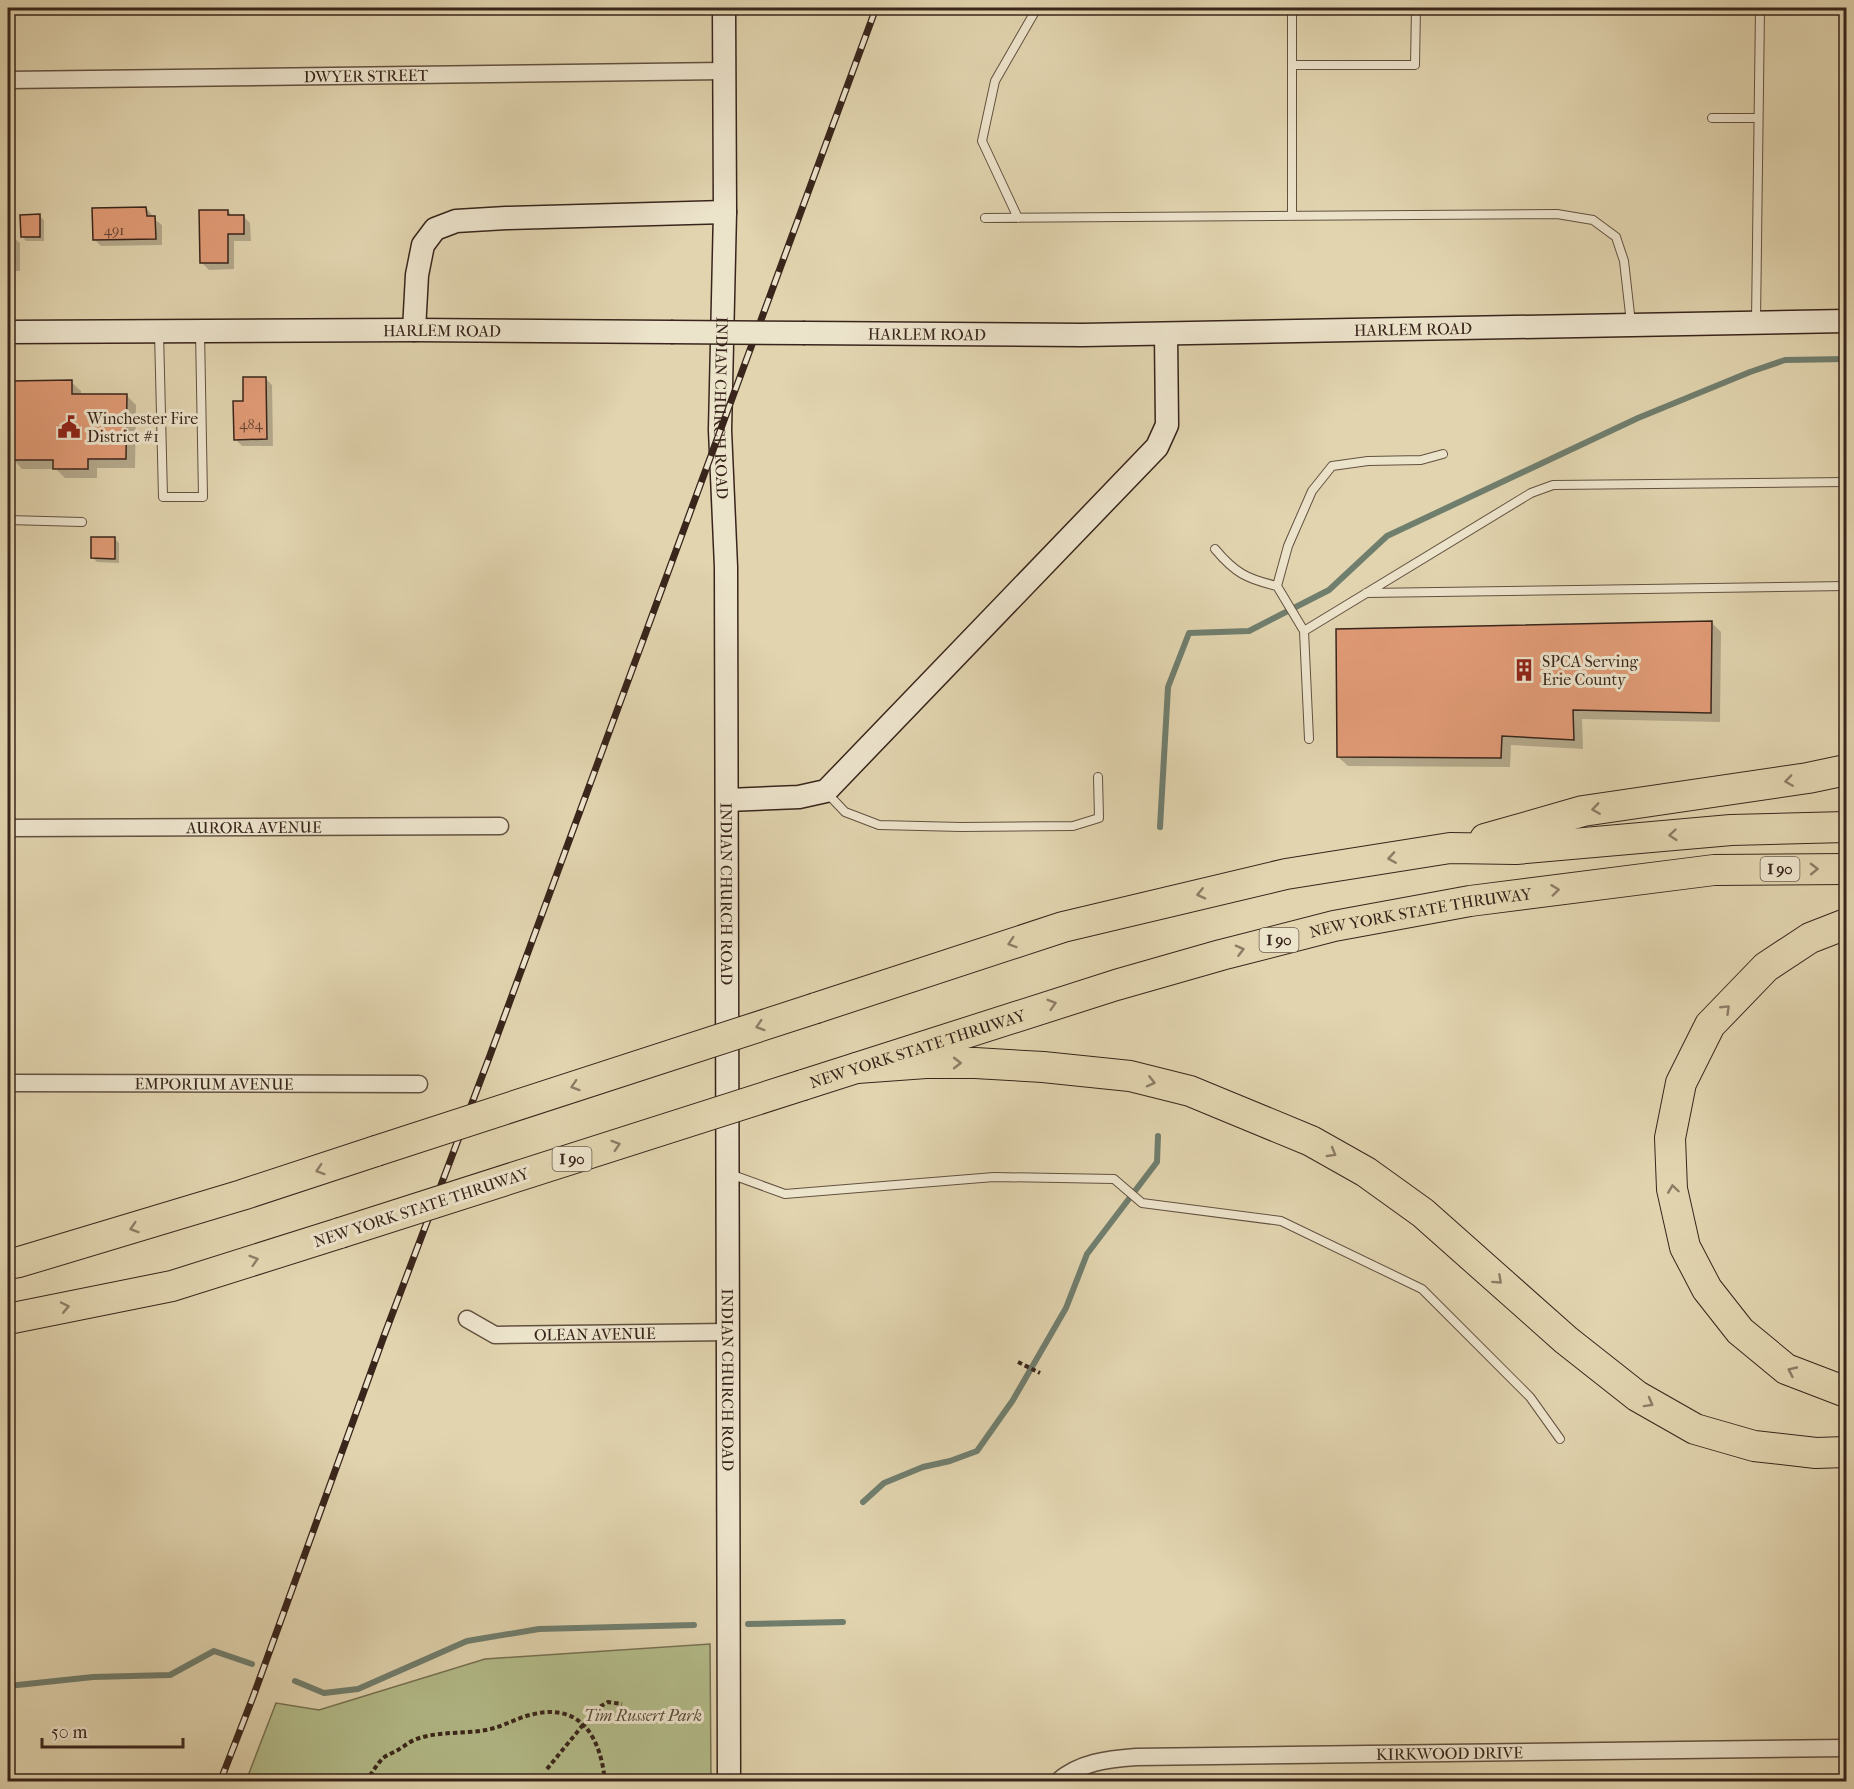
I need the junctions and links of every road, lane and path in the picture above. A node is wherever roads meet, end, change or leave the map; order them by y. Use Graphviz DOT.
graph roads {
  1 [pos="724,8"];
  2 [pos="1037,8"];
  3 [pos="1292,8"];
  4 [pos="1416,8"];
  5 [pos="1760,8"];
  6 [pos="1292,65"];
  7 [pos="724,71"];
  8 [pos="8,80"];
  9 [pos="1712,118"];
  10 [pos="1758,118"];
  11 [pos="725,212"];
  12 [pos="1292,216"];
  13 [pos="985,218"];
  14 [pos="1018,218"];
  15 [pos="1846,321"];
  16 [pos="1756,322"];
  17 [pos="1631,325"];
  18 [pos="414,330"];
  19 [pos="159,331"];
  20 [pos="200,331"];
  21 [pos="8,332"];
  22 [pos="1166,334"];
  23 [pos="1443,454"];
  24 [pos="1846,482"];
  25 [pos="8,520"];
  26 [pos="82,522"];
  27 [pos="1215,549"];
  28 [pos="1277,586"];
  29 [pos="1846,586"];
  30 [pos="1365,593"];
  31 [pos="1304,631"];
  32 [pos="1309,739"];
  33 [pos="1846,770"];
  34 [pos="1098,777"];
  35 [pos="826,791"];
  36 [pos="727,800"];
  37 [pos="500,826"];
  38 [pos="1846,827"];
  39 [pos="8,828"];
  40 [pos="1450,849"];
  41 [pos="1846,868"];
  42 [pos="1846,924"];
  43 [pos="857,1068"];
  44 [pos="8,1083"];
  45 [pos="418,1084"];
  46 [pos="729,1174"];
  47 [pos="8,1264"];
  48 [pos="467,1318"];
  49 [pos="8,1319"];
  50 [pos="728,1332"];
  51 [pos="1018,1362"];
  52 [pos="1040,1373"];
  53 [pos="1846,1392"];
  54 [pos="1560,1439"];
  55 [pos="1846,1452"];
  56 [pos="622,1704"];
  57 [pos="585,1724"];
  58 [pos="1846,1748"];
  59 [pos="547,1769"];
  60 [pos="366,1782"];
  61 [pos="605,1782"];
  62 [pos="729,1782"];
  63 [pos="1057,1782"];
  1 -- 7 [label="main road, INDIAN CHURCH ROAD"];
  2 -- 14 [label="lane"];
  3 -- 6 [label="lane"];
  4 -- 6 [label="lane"];
  5 -- 10 [label="lane"];
  6 -- 12 [label="lane"];
  7 -- 8 [label="street, DWYER STREET"];
  7 -- 11 [label="main road, INDIAN CHURCH ROAD"];
  9 -- 10 [label="lane"];
  10 -- 16 [label="lane"];
  11 -- 18 [label="main road"];
  11 -- 36 [label="main road, INDIAN CHURCH ROAD"];
  12 -- 14 [label="lane"];
  12 -- 17 [label="lane"];
  13 -- 14 [label="lane"];
  15 -- 16 [label="main road, HARLEM ROAD"];
  16 -- 17 [label="main road, HARLEM ROAD"];
  17 -- 22 [label="main road, HARLEM ROAD"];
  18 -- 20 [label="main road, HARLEM ROAD"];
  18 -- 22 [label="main road, HARLEM ROAD, bridge"];
  19 -- 20 [label="main road, HARLEM ROAD"];
  19 -- 20 [label="lane"];
  19 -- 21 [label="main road, HARLEM ROAD"];
  22 -- 35 [label="main road"];
  23 -- 28 [label="lane"];
  24 -- 30 [label="lane"];
  25 -- 26 [label="lane"];
  27 -- 28 [label="lane"];
  28 -- 31 [label="lane"];
  29 -- 30 [label="lane"];
  30 -- 31 [label="lane"];
  31 -- 32 [label="lane"];
  33 -- 40 [label="highway, one-way"];
  34 -- 35 [label="lane"];
  35 -- 36 [label="main road"];
  36 -- 46 [label="main road, INDIAN CHURCH ROAD"];
  37 -- 39 [label="street, AURORA AVENUE"];
  38 -- 40 [label="highway, one-way"];
  40 -- 47 [label="highway, one-way, bridge"];
  43 -- 41 [label="highway, NEW YORK STATE THRUWAY / I 90, one-way"];
  53 -- 42 [label="highway, one-way"];
  49 -- 43 [label="highway, NEW YORK STATE THRUWAY / I 90, one-way, bridge"];
  43 -- 55 [label="highway, one-way"];
  44 -- 45 [label="street, EMPORIUM AVENUE"];
  46 -- 50 [label="main road, INDIAN CHURCH ROAD"];
  46 -- 54 [label="lane"];
  48 -- 50 [label="street, OLEAN AVENUE"];
  50 -- 62 [label="main road, INDIAN CHURCH ROAD"];
  51 -- 52 [label="path"];
  56 -- 57 [label="path"];
  57 -- 59 [label="path"];
  57 -- 60 [label="path"];
  57 -- 61 [label="path"];
  58 -- 63 [label="street, KIRKWOOD DRIVE"];
}
